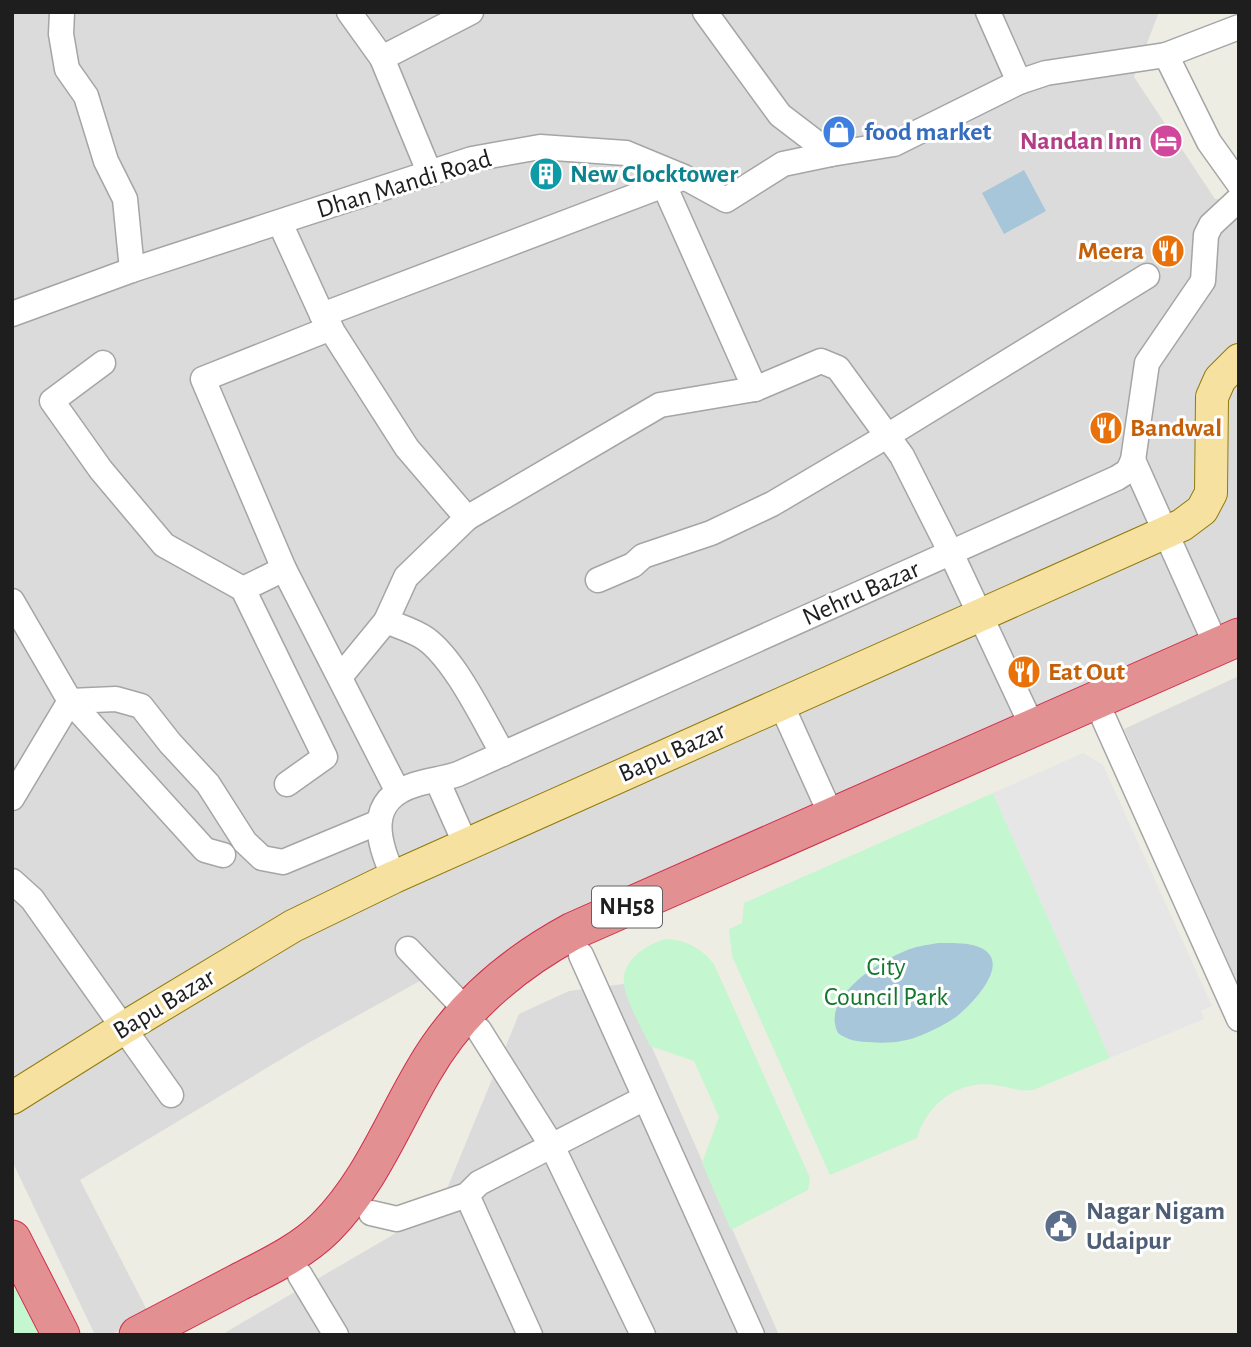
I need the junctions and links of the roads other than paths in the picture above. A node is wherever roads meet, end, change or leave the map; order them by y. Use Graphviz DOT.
graph roads {
  1 [pos="62,12"];
  2 [pos="349,12"];
  3 [pos="471,12"];
  4 [pos="705,12"];
  5 [pos="988,12"];
  6 [pos="1239,27"];
  7 [pos="1166,55"];
  8 [pos="382,58"];
  9 [pos="1019,82"];
  10 [pos="831,153"];
  11 [pos="430,174"];
  12 [pos="674,181"];
  13 [pos="1239,184"];
  14 [pos="1239,200"];
  15 [pos="280,223"];
  16 [pos="132,270"];
  17 [pos="1147,275"];
  18 [pos="12,314"];
  19 [pos="326,322"];
  20 [pos="1239,360"];
  21 [pos="103,363"];
  22 [pos="755,389"];
  23 [pos="887,436"];
  24 [pos="1133,460"];
  25 [pos="467,518"];
  26 [pos="1166,533"];
  27 [pos="951,553"];
  28 [pos="284,569"];
  29 [pos="598,580"];
  30 [pos="243,589"];
  31 [pos="13,606"];
  32 [pos="981,616"];
  33 [pos="386,621"];
  34 [pos="1231,648"];
  35 [pos="340,677"];
  36 [pos="70,701"];
  37 [pos="781,704"];
  38 [pos="1104,719"];
  39 [pos="1033,728"];
  40 [pos="503,754"];
  41 [pos="437,780"];
  42 [pos="287,784"];
  43 [pos="398,792"];
  44 [pos="12,798"];
  45 [pos="832,817"];
  46 [pos="379,822"];
  47 [pos="466,843"];
  48 [pos="223,855"];
  49 [pos="394,877"];
  50 [pos="12,881"];
  51 [pos="408,949"];
  52 [pos="581,955"];
  53 [pos="1239,1019"];
  54 [pos="473,1020"];
  55 [pos="122,1029"];
  56 [pos="171,1095"];
  57 [pos="18,1098"];
  58 [pos="645,1098"];
  59 [pos="552,1146"];
  60 [pos="467,1195"];
  61 [pos="372,1213"];
  62 [pos="12,1239"];
  63 [pos="300,1275"];
  64 [pos="61,1332"];
  65 [pos="138,1335"];
  66 [pos="188,1335"];
  67 [pos="336,1335"];
  68 [pos="530,1335"];
  69 [pos="643,1335"];
  70 [pos="752,1335"];
  1 -- 16 [label="street"];
  2 -- 8 [label="street"];
  3 -- 8 [label="street"];
  4 -- 10 [label="street"];
  5 -- 9 [label="street"];
  6 -- 7 [label="street"];
  7 -- 9 [label="street"];
  7 -- 13 [label="street"];
  8 -- 11 [label="street"];
  9 -- 10 [label="street"];
  10 -- 12 [label="street, Dhan Mandi Road"];
  11 -- 12 [label="street, Dhan Mandi Road"];
  11 -- 15 [label="street, Dhan Mandi Road"];
  12 -- 19 [label="street"];
  12 -- 22 [label="street"];
  14 -- 24 [label="street"];
  15 -- 16 [label="street, Dhan Mandi Road"];
  15 -- 19 [label="street"];
  16 -- 18 [label="street, Dhan Mandi Road"];
  17 -- 23 [label="street"];
  19 -- 25 [label="street"];
  19 -- 28 [label="street"];
  20 -- 26 [label="main road, Bapu Bazar"];
  21 -- 30 [label="street"];
  22 -- 23 [label="street"];
  22 -- 25 [label="street"];
  23 -- 27 [label="street"];
  23 -- 29 [label="street"];
  24 -- 26 [label="street"];
  24 -- 27 [label="street, Nehru Bazar"];
  25 -- 33 [label="street"];
  26 -- 32 [label="main road, Bapu Bazar"];
  26 -- 34 [label="street"];
  27 -- 32 [label="street"];
  27 -- 40 [label="street, Nehru Bazar"];
  28 -- 30 [label="street"];
  28 -- 35 [label="street"];
  30 -- 42 [label="street"];
  31 -- 36 [label="street"];
  32 -- 37 [label="main road, Bapu Bazar"];
  32 -- 39 [label="street"];
  33 -- 35 [label="street"];
  33 -- 40 [label="street"];
  34 -- 38 [label="highway, NH58"];
  34 -- 39 [label="highway, NH58"];
  35 -- 43 [label="street"];
  36 -- 44 [label="street"];
  36 -- 46 [label="street"];
  36 -- 48 [label="street"];
  37 -- 45 [label="street"];
  37 -- 47 [label="main road, Bapu Bazar"];
  38 -- 52 [label="highway, NH58"];
  38 -- 53 [label="street"];
  39 -- 45 [label="highway, NH58"];
  40 -- 41 [label="street, Nehru Bazar"];
  41 -- 43 [label="street, Nehru Bazar"];
  41 -- 47 [label="street"];
  43 -- 46 [label="street"];
  45 -- 54 [label="highway, NH58"];
  46 -- 49 [label="street"];
  47 -- 49 [label="main road, Bapu Bazar"];
  49 -- 55 [label="main road, Bapu Bazar"];
  50 -- 55 [label="street"];
  51 -- 54 [label="street"];
  52 -- 54 [label="highway, NH58"];
  52 -- 58 [label="street"];
  54 -- 59 [label="street"];
  54 -- 61 [label="highway, NH58"];
  54 -- 65 [label="highway, NH58"];
  55 -- 56 [label="street"];
  55 -- 57 [label="main road, Bapu Bazar"];
  58 -- 59 [label="street"];
  58 -- 70 [label="street"];
  59 -- 60 [label="street"];
  59 -- 69 [label="street"];
  60 -- 61 [label="street"];
  60 -- 68 [label="street"];
  61 -- 63 [label="highway, NH58"];
  62 -- 64 [label="highway"];
  63 -- 66 [label="highway, NH58"];
  63 -- 67 [label="street"];
}
